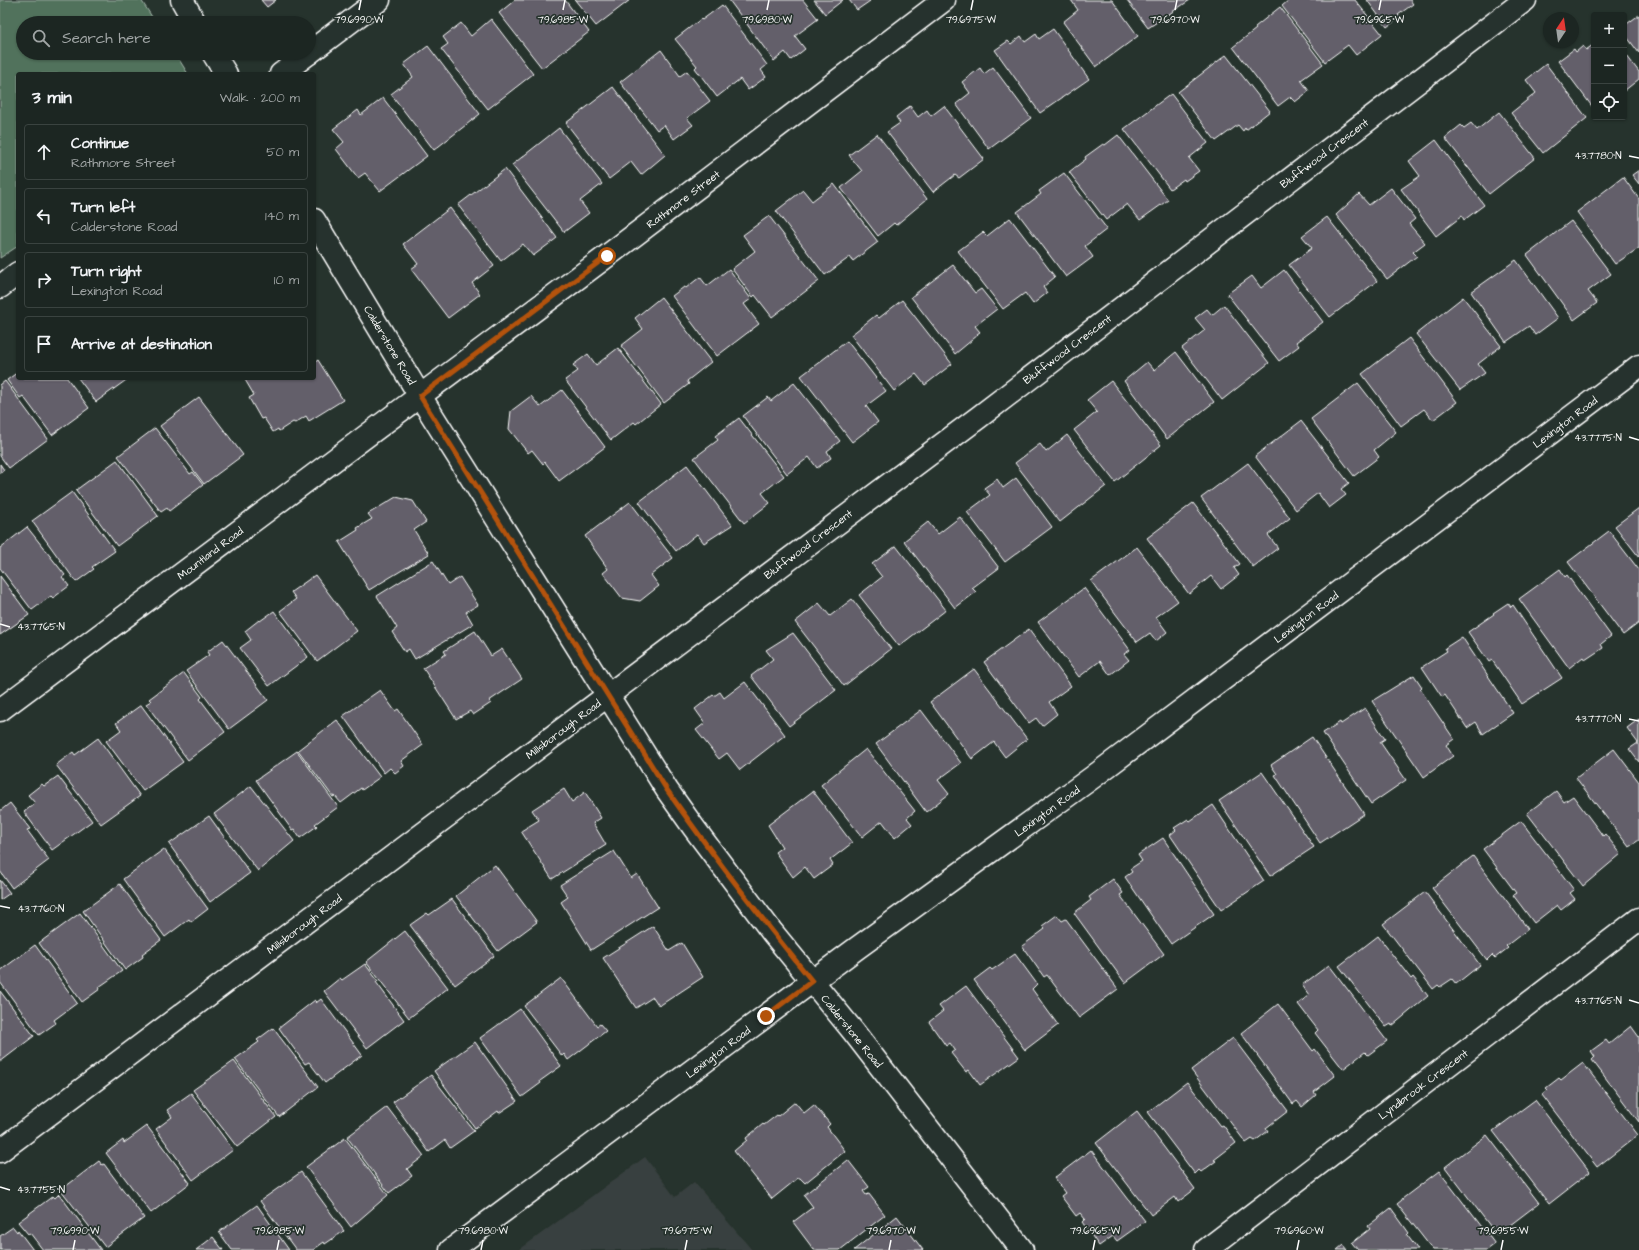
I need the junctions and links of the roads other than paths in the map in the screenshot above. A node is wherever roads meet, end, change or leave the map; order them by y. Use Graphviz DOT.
graph roads {
  1 [pos="182,0"];
  2 [pos="379,0"];
  3 [pos="944,0"];
  4 [pos="1525,0"];
  5 [pos="191,16"];
  6 [pos="316,48"];
  7 [pos="217,60"];
  8 [pos="300,60"];
  9 [pos="225,72"];
  10 [pos="284,72"];
  11 [pos="316,223"];
  12 [pos="16,274"];
  13 [pos="0,286"];
  14 [pos="1639,366"];
  15 [pos="420,396"];
  16 [pos="608,696"];
  17 [pos="0,710"];
  18 [pos="1639,919"];
  19 [pos="812,981"];
  20 [pos="0,1151"];
  21 [pos="451,1250"];
  22 [pos="1022,1250"];
  23 [pos="1206,1250"];
  1 -- 5 [label="street"];
  2 -- 6 [label="street"];
  3 -- 15 [label="street, Rathmore Street"];
  4 -- 16 [label="street, Bluffwood Crescent"];
  7 -- 9 [label="street"];
  8 -- 10 [label="street"];
  11 -- 15 [label="street, Calderstone Road"];
  12 -- 13 [label="street"];
  14 -- 19 [label="street, Lexington Road"];
  15 -- 16 [label="street, Calderstone Road"];
  15 -- 17 [label="street, Mountland Road"];
  16 -- 19 [label="street, Calderstone Road"];
  16 -- 20 [label="street, Millsborough Road"];
  18 -- 23 [label="street, Lyndbrook Crescent"];
  19 -- 21 [label="street, Lexington Road"];
  19 -- 22 [label="street, Calderstone Road"];
}
